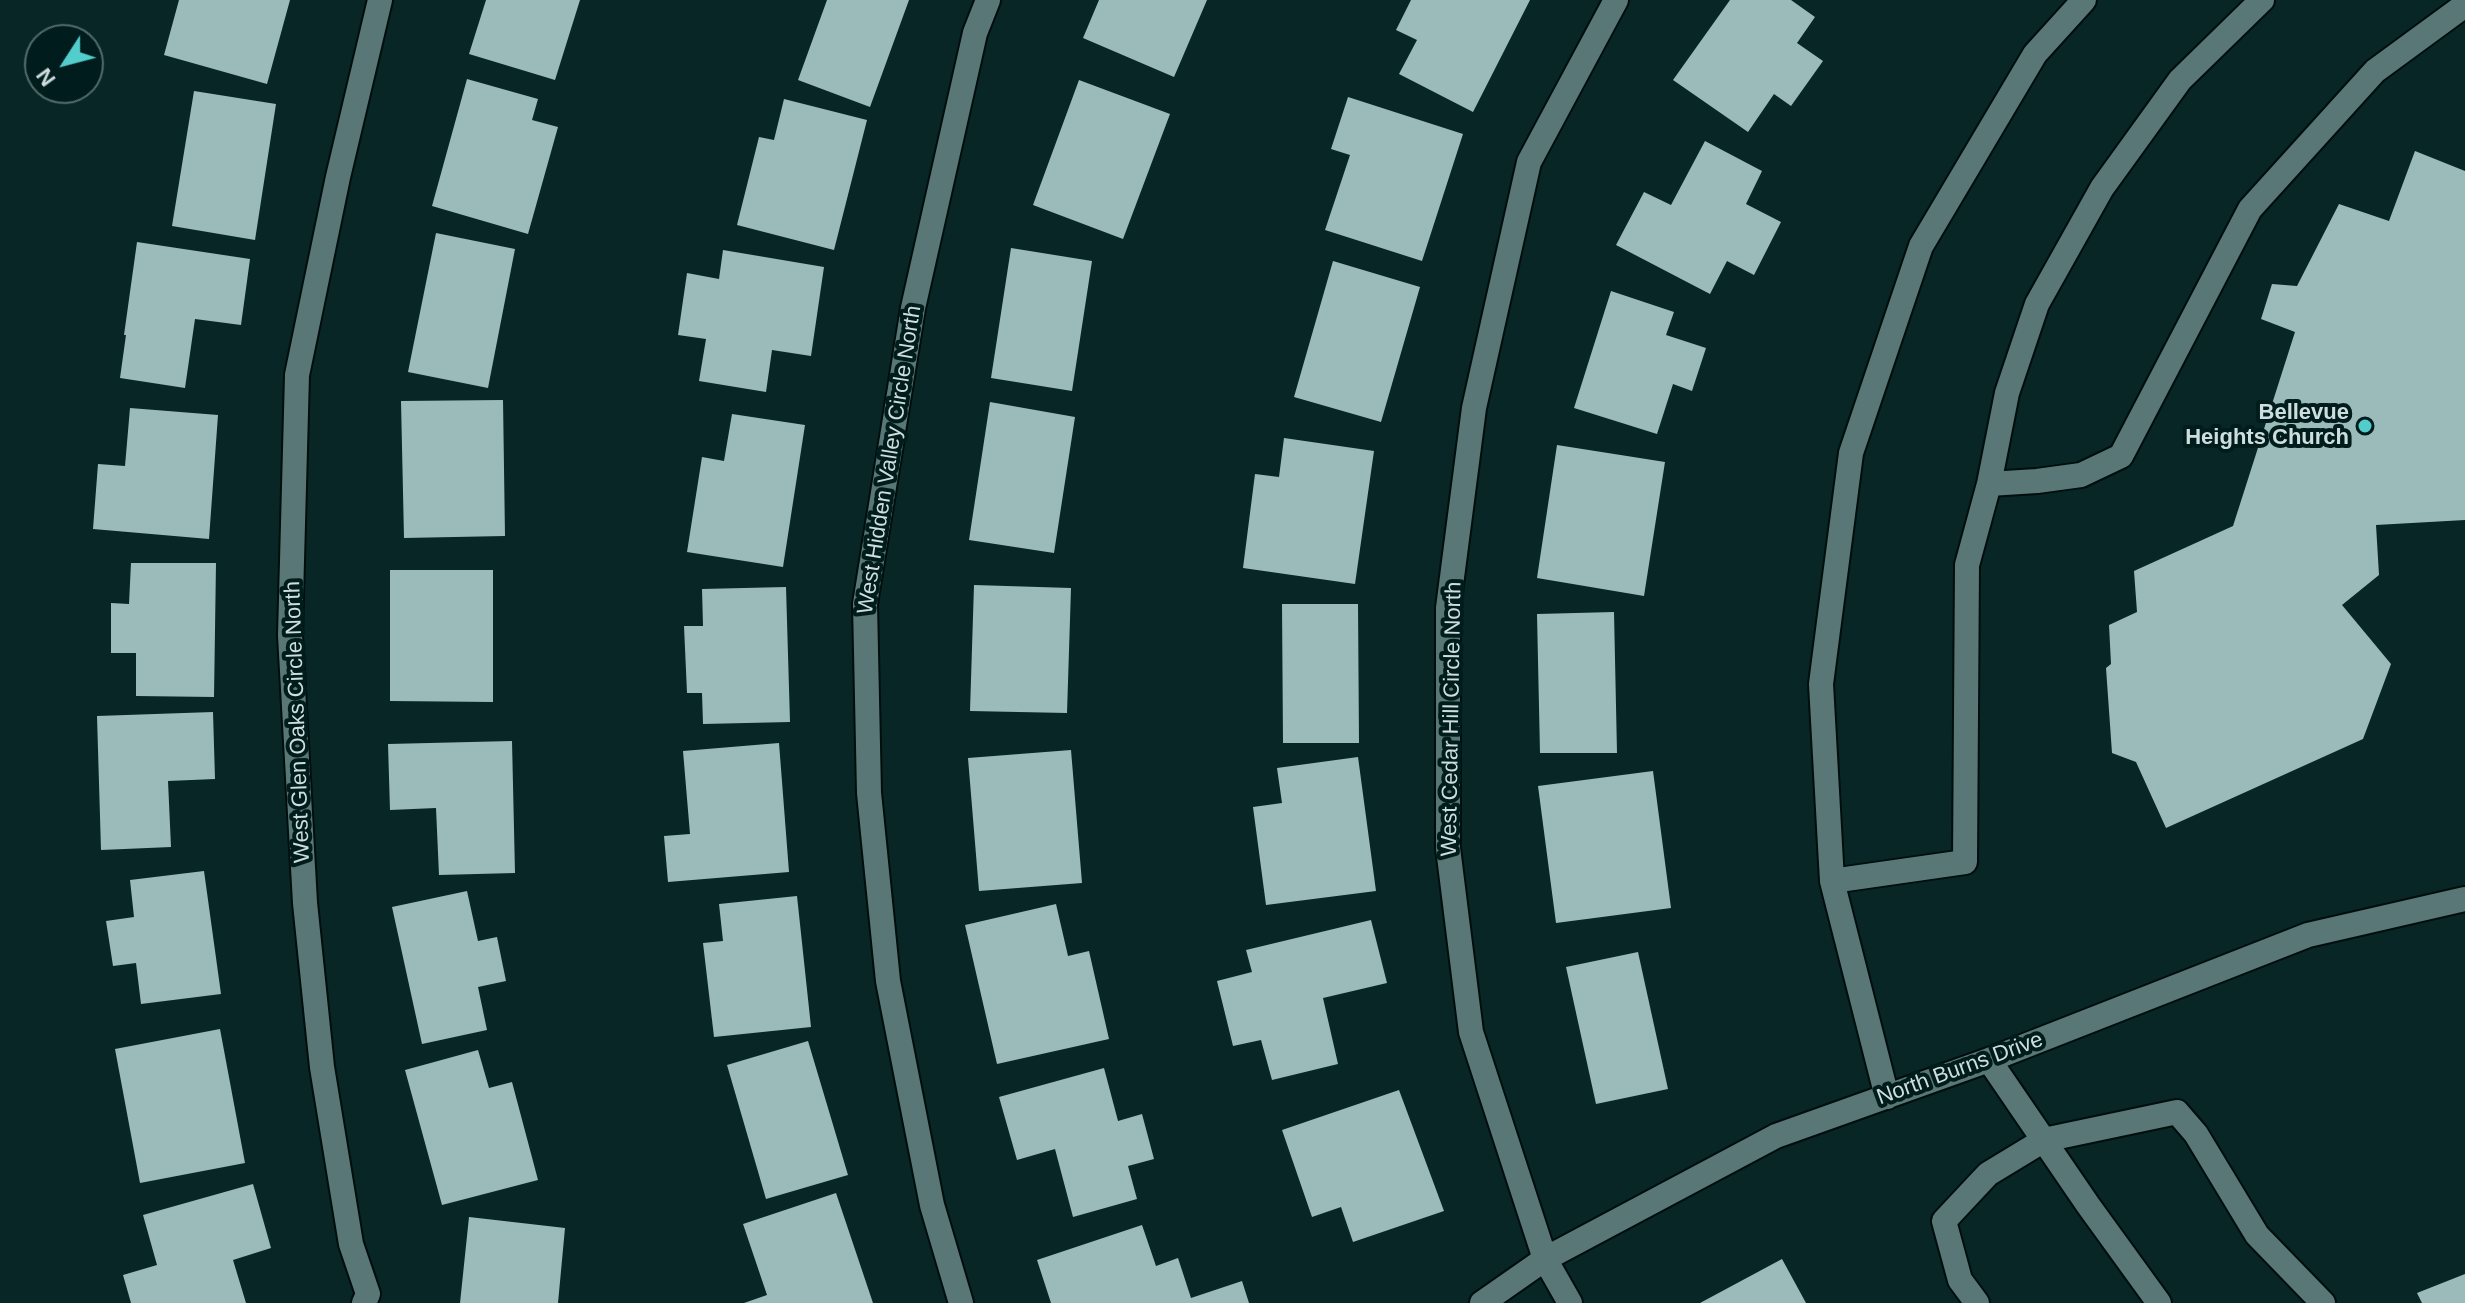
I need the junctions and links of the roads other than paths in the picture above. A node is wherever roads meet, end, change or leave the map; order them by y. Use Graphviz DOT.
graph roads {
  1 [pos="380,0"];
  2 [pos="988,0"];
  3 [pos="1616,0"];
  4 [pos="2084,0"];
  5 [pos="2262,0"];
  6 [pos="2465,5"];
  7 [pos="1989,484"];
  8 [pos="1832,881"];
  9 [pos="2465,899"];
  10 [pos="1989,1060"];
  11 [pos="1887,1097"];
  12 [pos="2044,1140"];
  13 [pos="1545,1259"];
  14 [pos="364,1303"];
  15 [pos="961,1303"];
  16 [pos="1482,1303"];
  17 [pos="1570,1303"];
  18 [pos="1977,1303"];
  19 [pos="2159,1303"];
  20 [pos="2323,1303"];
  1 -- 14 [label="street, West Glen Oaks Circle North"];
  2 -- 15 [label="street, West Hidden Valley Circle North"];
  3 -- 13 [label="street, West Cedar Hill Circle North"];
  4 -- 8 [label="street"];
  5 -- 7 [label="street"];
  6 -- 7 [label="street"];
  7 -- 8 [label="street"];
  8 -- 11 [label="street"];
  9 -- 10 [label="street, North Burns Drive"];
  10 -- 11 [label="street, North Burns Drive"];
  10 -- 12 [label="street"];
  11 -- 13 [label="street, North Burns Drive"];
  12 -- 18 [label="street"];
  12 -- 19 [label="street"];
  12 -- 20 [label="street"];
  13 -- 16 [label="street, North Burns Drive"];
  13 -- 17 [label="street, West Cedar Hill Circle North"];
}
